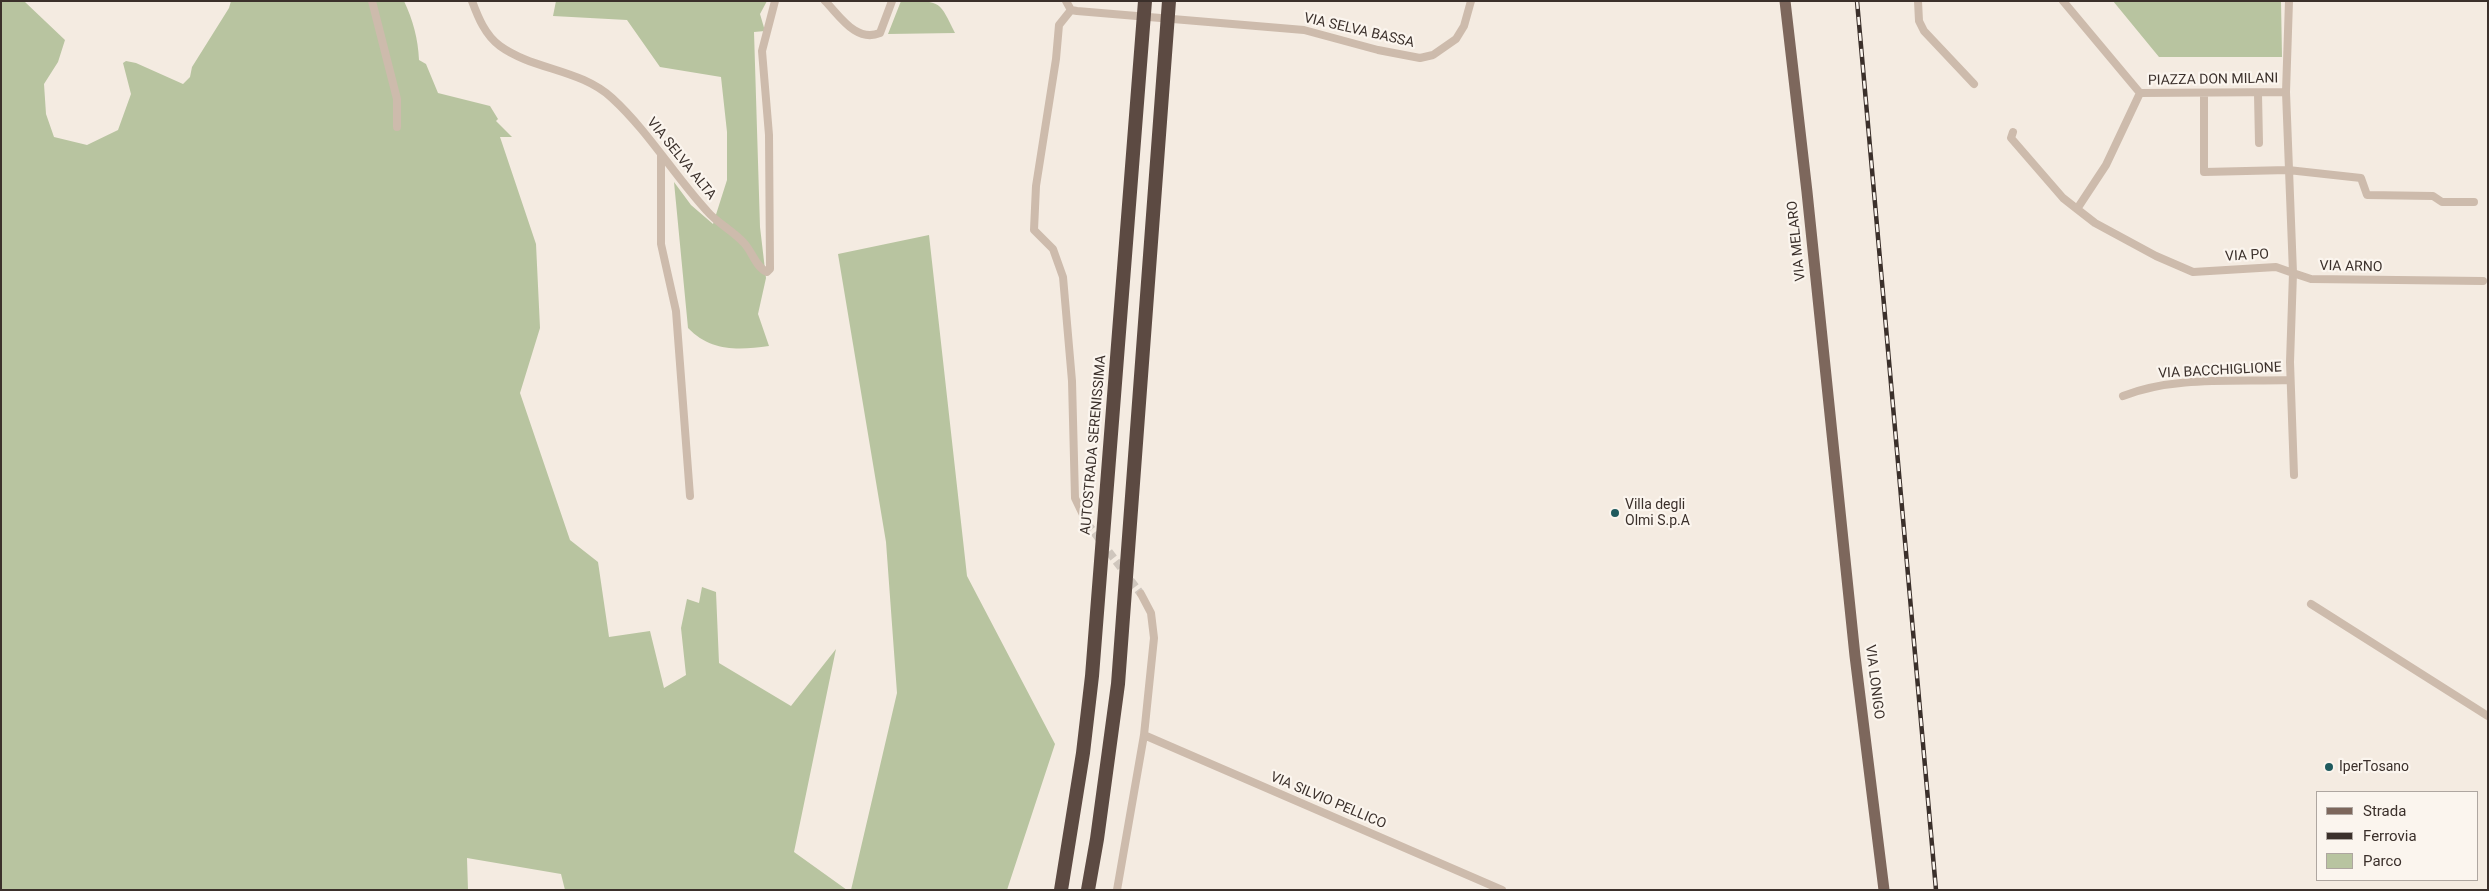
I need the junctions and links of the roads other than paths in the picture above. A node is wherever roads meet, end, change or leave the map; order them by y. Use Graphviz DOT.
graph roads {
  1 [pos="372,1"];
  2 [pos="472,1"];
  3 [pos="775,1"];
  4 [pos="825,1"];
  5 [pos="892,1"];
  6 [pos="1066,1"];
  7 [pos="1145,1"];
  8 [pos="1169,1"];
  9 [pos="1471,1"];
  10 [pos="1785,1"];
  11 [pos="1918,1"];
  12 [pos="2062,1"];
  13 [pos="2289,1"];
  14 [pos="1071,10"];
  15 [pos="1974,84"];
  16 [pos="2286,92"];
  17 [pos="2140,93"];
  18 [pos="2204,94"];
  19 [pos="2258,94"];
  20 [pos="397,127"];
  21 [pos="2014,132"];
  22 [pos="2259,143"];
  23 [pos="661,155"];
  24 [pos="2288,170"];
  25 [pos="2474,202"];
  26 [pos="2077,209"];
  27 [pos="2293,273"];
  28 [pos="2483,282"];
  29 [pos="2290,380"];
  30 [pos="2123,396"];
  31 [pos="2294,475"];
  32 [pos="1838,478"];
  33 [pos="690,496"];
  34 [pos="1087,523"];
  35 [pos="1141,594"];
  36 [pos="2311,604"];
  37 [pos="2488,716"];
  38 [pos="1144,735"];
  39 [pos="1061,890"];
  40 [pos="1088,890"];
  41 [pos="1118,890"];
  42 [pos="1502,890"];
  43 [pos="1884,890"];
  1 -- 20 [label="street"];
  2 -- 23 [label="street, VIA SELVA ALTA"];
  3 -- 23 [label="street, VIA SELVA ALTA"];
  4 -- 5 [label="street"];
  6 -- 14 [label="street"];
  7 -- 39 [label="highway, AUTOSTRADA SERENISSIMA"];
  8 -- 40 [label="highway"];
  9 -- 14 [label="street, VIA SELVA BASSA"];
  10 -- 32 [label="main road, VIA MELARO"];
  11 -- 15 [label="street"];
  12 -- 17 [label="street, PIAZZA DON MILANI"];
  13 -- 16 [label="street"];
  14 -- 34 [label="street"];
  16 -- 19 [label="street, PIAZZA DON MILANI"];
  16 -- 24 [label="street"];
  17 -- 18 [label="street, PIAZZA DON MILANI"];
  17 -- 26 [label="street"];
  18 -- 19 [label="street, PIAZZA DON MILANI"];
  18 -- 24 [label="street"];
  19 -- 22 [label="street"];
  21 -- 26 [label="street, VIA PO"];
  23 -- 33 [label="street"];
  24 -- 25 [label="street"];
  24 -- 27 [label="street"];
  26 -- 27 [label="street, VIA PO"];
  27 -- 28 [label="street, VIA ARNO"];
  27 -- 29 [label="street"];
  29 -- 30 [label="street, VIA BACCHIGLIONE"];
  29 -- 31 [label="street"];
  32 -- 43 [label="main road, VIA LONIGO"];
  35 -- 38 [label="street"];
  36 -- 37 [label="street"];
  38 -- 41 [label="street"];
  38 -- 42 [label="street, VIA SILVIO PELLICO"];
}
